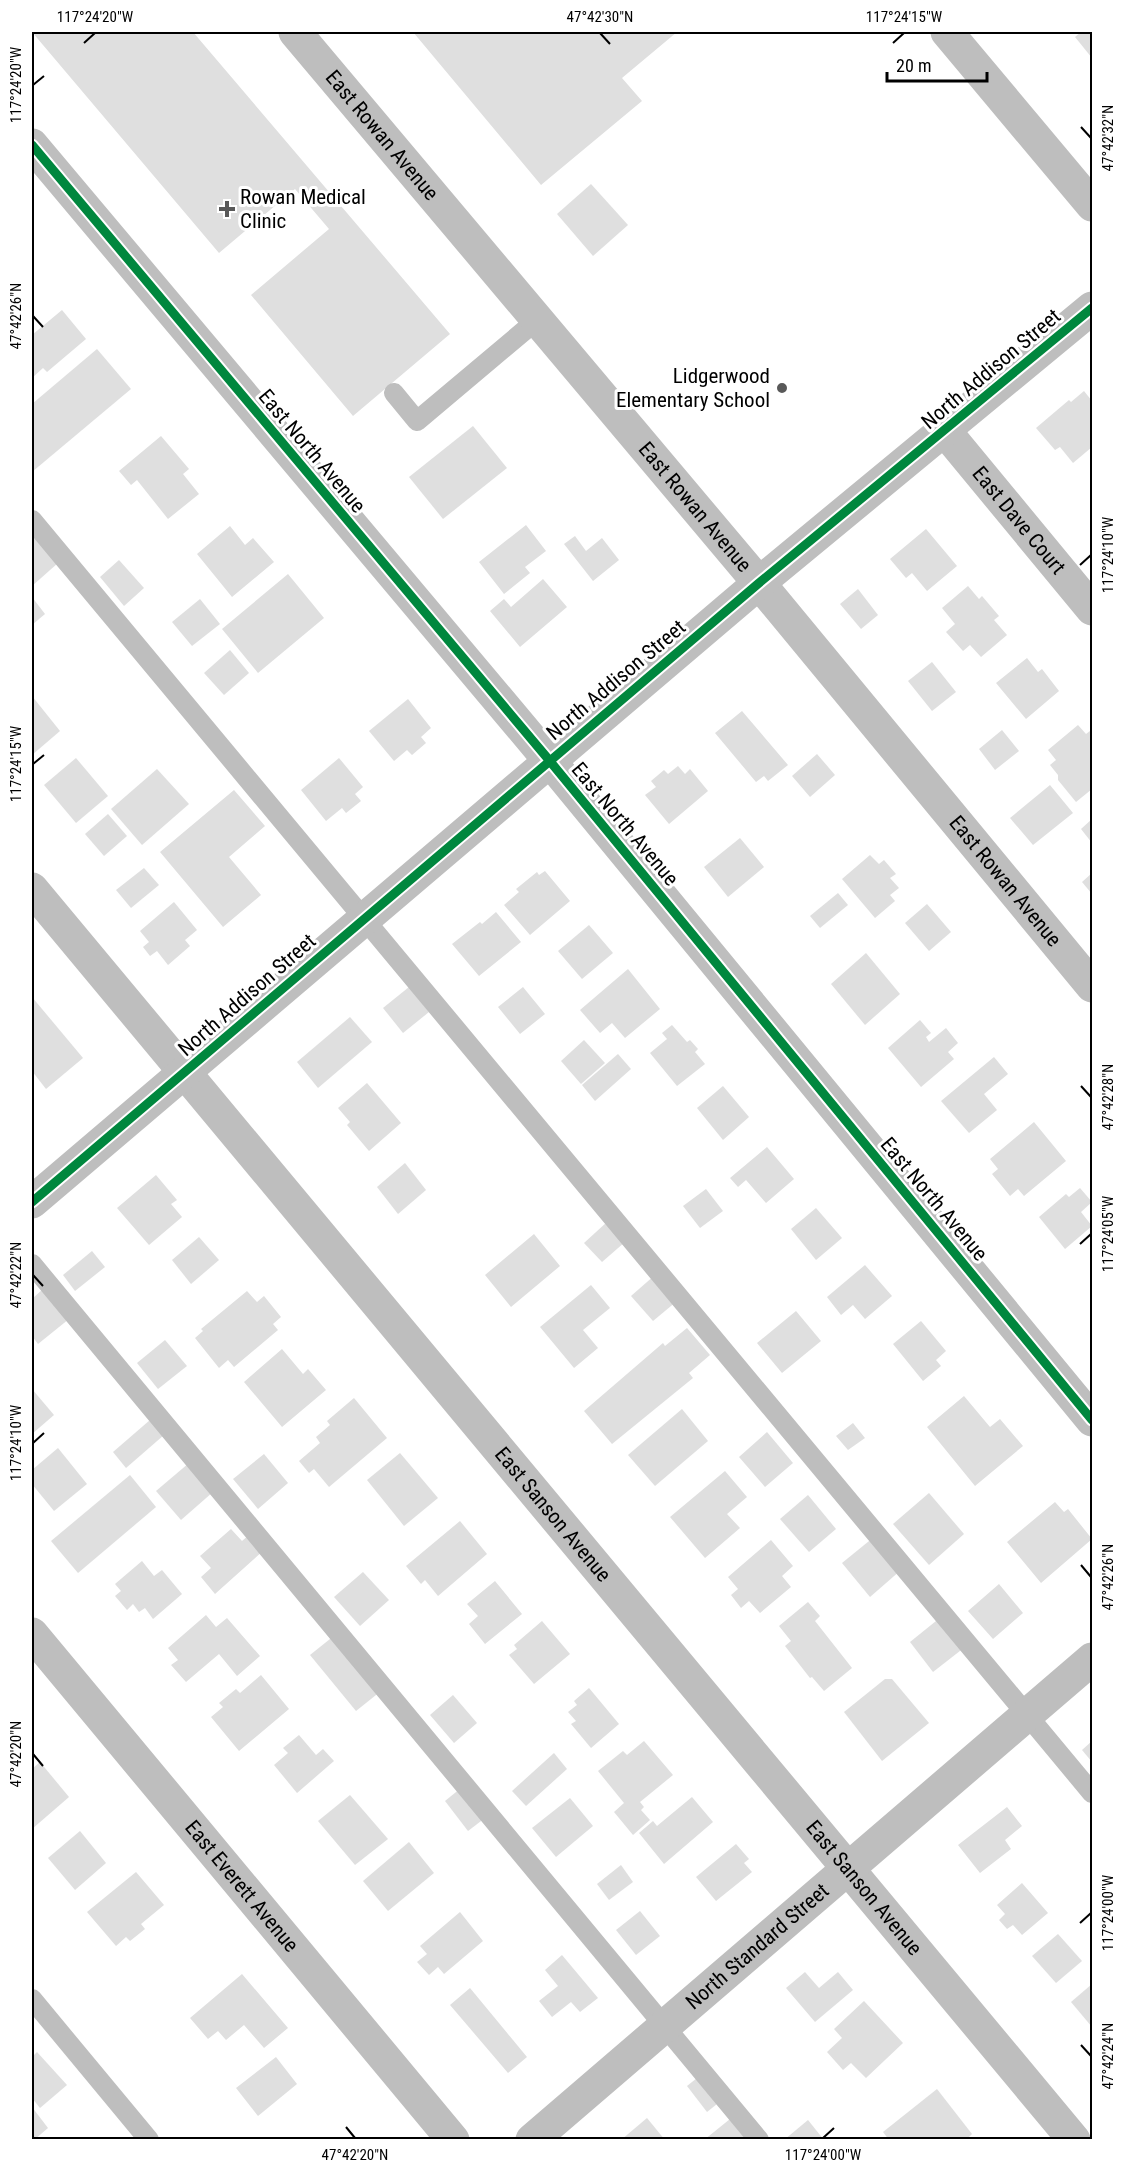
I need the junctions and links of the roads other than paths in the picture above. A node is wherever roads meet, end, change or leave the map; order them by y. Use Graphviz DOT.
graph roads {
  1 [pos="295,32"];
  2 [pos="947,32"];
  3 [pos="32,145"];
  4 [pos="1092,205"];
  5 [pos="1092,308"];
  6 [pos="537,320"];
  7 [pos="394,393"];
  8 [pos="945,430"];
  9 [pos="32,520"];
  10 [pos="759,583"];
  11 [pos="1092,609"];
  12 [pos="549,760"];
  13 [pos="32,889"];
  14 [pos="365,917"];
  15 [pos="1092,986"];
  16 [pos="185,1072"];
  17 [pos="32,1202"];
  18 [pos="32,1264"];
  19 [pos="1092,1420"];
  20 [pos="32,1634"];
  21 [pos="1092,1659"];
  22 [pos="1028,1715"];
  23 [pos="1092,1793"];
  24 [pos="849,1870"];
  25 [pos="32,1999"];
  26 [pos="664,2027"];
  27 [pos="149,2139"];
  28 [pos="453,2139"];
  29 [pos="531,2139"];
  30 [pos="759,2139"];
  31 [pos="1074,2139"];
  1 -- 6 [label="street, East Rowan Avenue"];
  2 -- 4 [label="street"];
  3 -- 12 [label="street, East North Avenue"];
  5 -- 8 [label="street, North Addison Street"];
  6 -- 7 [label="lane"];
  6 -- 10 [label="street, East Rowan Avenue"];
  8 -- 10 [label="street, North Addison Street"];
  8 -- 11 [label="street, East Dave Court"];
  9 -- 14 [label="lane"];
  10 -- 12 [label="street, North Addison Street"];
  10 -- 15 [label="street, East Rowan Avenue"];
  12 -- 14 [label="street, North Addison Street"];
  12 -- 19 [label="street, East North Avenue"];
  13 -- 16 [label="street, East Sanson Avenue"];
  14 -- 16 [label="street, North Addison Street"];
  14 -- 22 [label="lane"];
  16 -- 17 [label="street, North Addison Street"];
  16 -- 24 [label="street, East Sanson Avenue"];
  18 -- 26 [label="lane"];
  20 -- 28 [label="street, East Everett Avenue"];
  21 -- 22 [label="street, North Standard Street"];
  22 -- 23 [label="lane"];
  22 -- 24 [label="street, North Standard Street"];
  24 -- 26 [label="street, North Standard Street"];
  24 -- 31 [label="street, East Sanson Avenue"];
  25 -- 27 [label="lane"];
  26 -- 29 [label="street, North Standard Street"];
  26 -- 30 [label="lane"];
}
